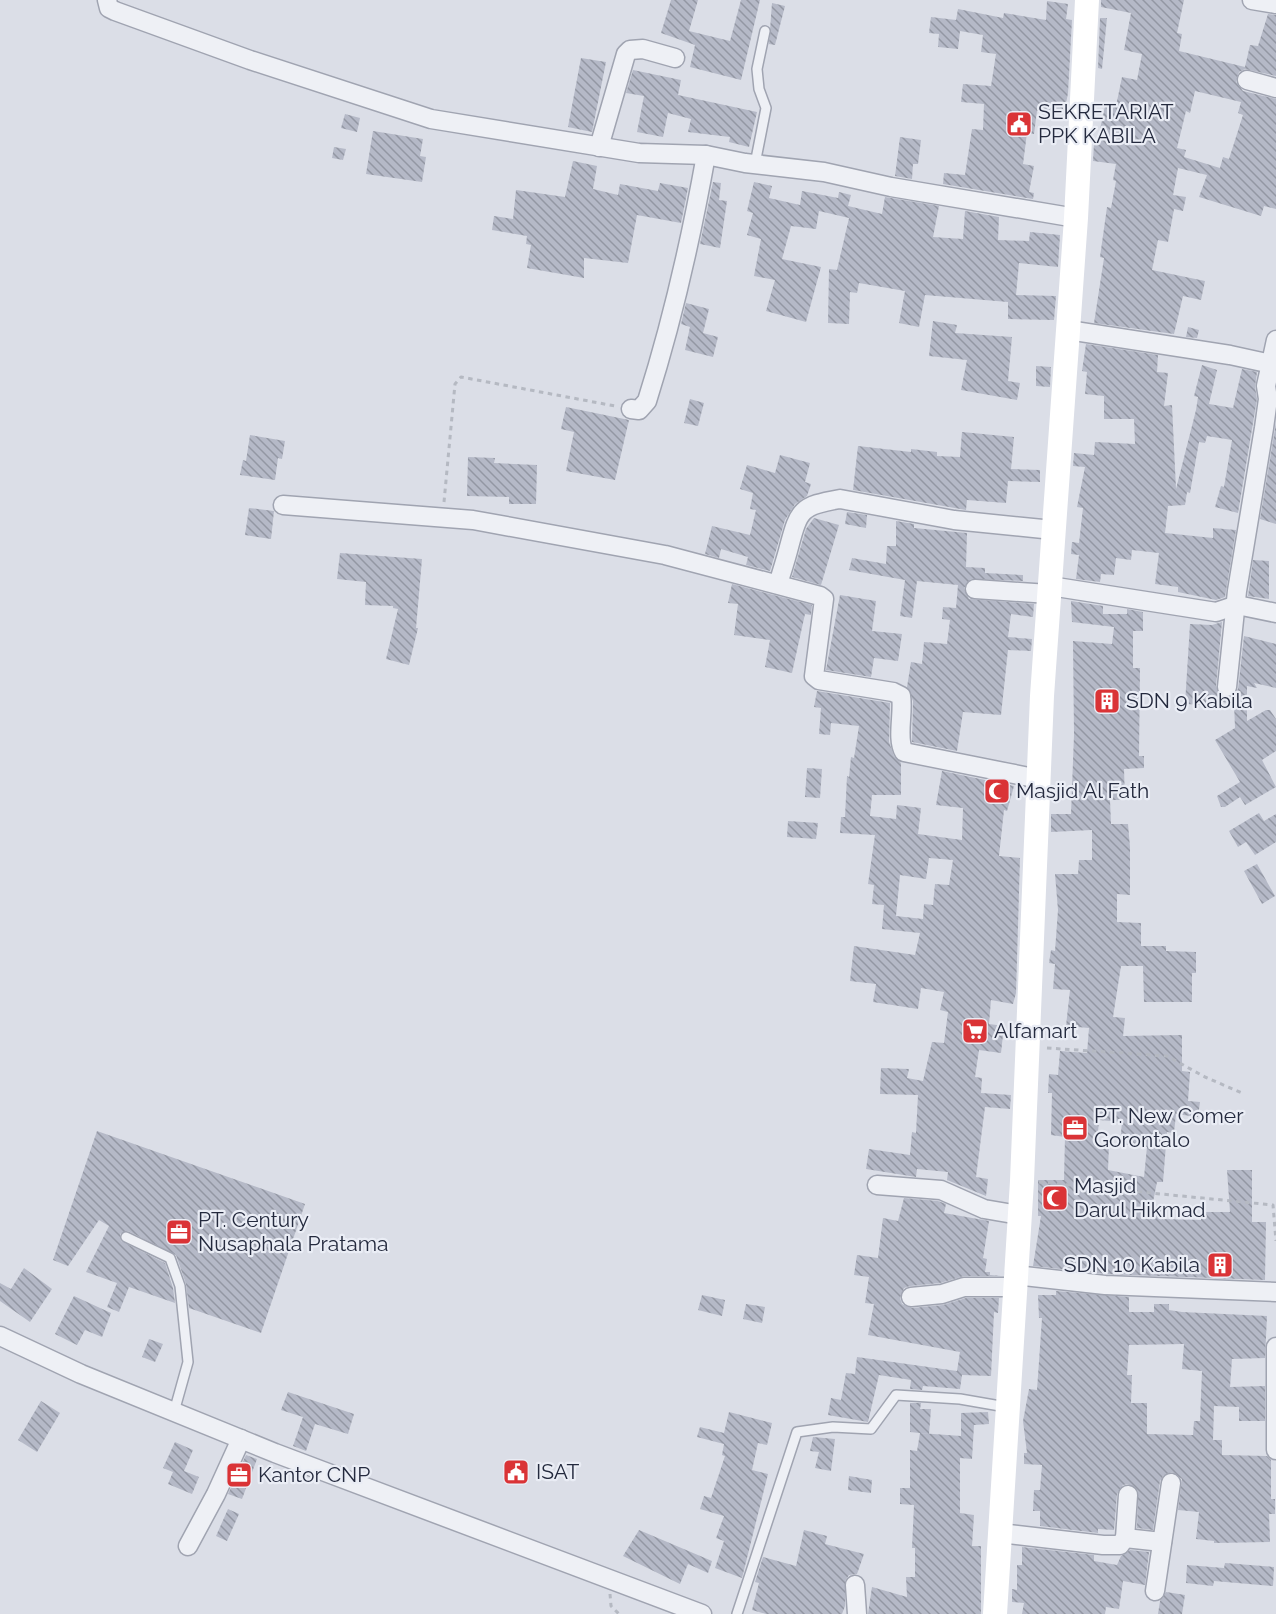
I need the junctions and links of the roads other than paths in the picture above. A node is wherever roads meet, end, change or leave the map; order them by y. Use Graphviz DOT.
graph roads {
  1 [pos="107,0"];
  2 [pos="1087,0"];
  3 [pos="1252,0"];
  4 [pos="1276,4"];
  5 [pos="765,31"];
  6 [pos="675,58"];
  7 [pos="1247,80"];
  8 [pos="1276,88"];
  9 [pos="599,147"];
  10 [pos="706,155"];
  11 [pos="755,164"];
  12 [pos="1076,218"];
  13 [pos="1068,330"];
  14 [pos="1276,340"];
  15 [pos="1274,364"];
  16 [pos="632,409"];
  17 [pos="283,505"];
  18 [pos="1053,530"];
  19 [pos="778,584"];
  20 [pos="975,589"];
  21 [pos="1050,590"];
  22 [pos="1237,606"];
  23 [pos="1276,613"];
  24 [pos="1227,687"];
  25 [pos="1039,778"];
  26 [pos="877,1185"];
  27 [pos="1019,1215"];
  28 [pos="126,1237"];
  29 [pos="1015,1281"];
  30 [pos="1276,1292"];
  31 [pos="911,1296"];
  32 [pos="0,1336"];
  33 [pos="1276,1347"];
  34 [pos="1009,1407"];
  35 [pos="174,1412"];
  36 [pos="241,1439"];
  37 [pos="1276,1450"];
  38 [pos="1170,1483"];
  39 [pos="1128,1495"];
  40 [pos="1000,1533"];
  41 [pos="1125,1538"];
  42 [pos="1162,1542"];
  43 [pos="188,1546"];
  44 [pos="855,1585"];
  45 [pos="1155,1591"];
  46 [pos="702,1614"];
  47 [pos="737,1614"];
  48 [pos="857,1614"];
  49 [pos="995,1614"];
  1 -- 9 [label="street"];
  2 -- 12 [label="main road"];
  3 -- 4 [label="street"];
  5 -- 11 [label="lane"];
  6 -- 9 [label="street"];
  7 -- 8 [label="street"];
  9 -- 10 [label="street"];
  10 -- 11 [label="street"];
  10 -- 16 [label="street"];
  11 -- 12 [label="street"];
  12 -- 13 [label="main road"];
  13 -- 15 [label="street"];
  13 -- 18 [label="main road"];
  14 -- 15 [label="street"];
  15 -- 22 [label="street"];
  17 -- 19 [label="street"];
  18 -- 19 [label="street"];
  18 -- 21 [label="main road"];
  19 -- 25 [label="street"];
  20 -- 21 [label="street"];
  21 -- 22 [label="street"];
  21 -- 25 [label="main road"];
  22 -- 23 [label="street"];
  22 -- 24 [label="street"];
  25 -- 27 [label="main road"];
  26 -- 27 [label="street"];
  27 -- 29 [label="main road"];
  28 -- 35 [label="lane"];
  29 -- 30 [label="street"];
  29 -- 31 [label="street"];
  29 -- 34 [label="main road"];
  32 -- 35 [label="street"];
  33 -- 37 [label="street"];
  34 -- 40 [label="main road"];
  34 -- 47 [label="lane"];
  35 -- 36 [label="street"];
  36 -- 43 [label="street"];
  36 -- 46 [label="street"];
  38 -- 42 [label="street"];
  39 -- 41 [label="street"];
  40 -- 41 [label="street"];
  40 -- 49 [label="main road"];
  41 -- 42 [label="street"];
  42 -- 45 [label="street"];
  44 -- 48 [label="street"];
}
